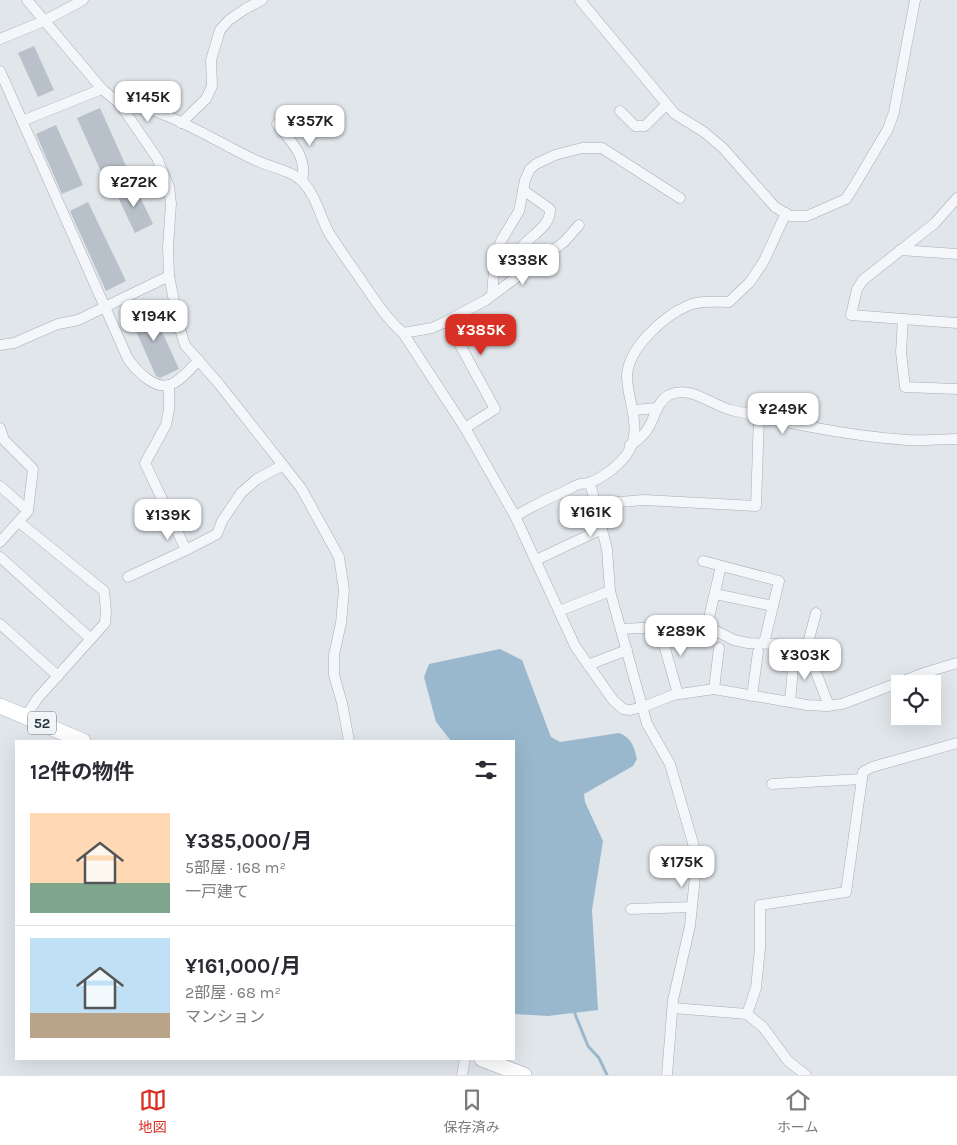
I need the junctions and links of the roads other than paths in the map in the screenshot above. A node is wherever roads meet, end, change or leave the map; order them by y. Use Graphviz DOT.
graph roads {
  1 [pos="27,0"];
  2 [pos="83,0"];
  3 [pos="262,0"];
  4 [pos="580,0"];
  5 [pos="915,0"];
  6 [pos="44,20"];
  7 [pos="0,39"];
  8 [pos="0,71"];
  9 [pos="102,89"];
  10 [pos="120,104"];
  11 [pos="666,104"];
  12 [pos="620,111"];
  13 [pos="22,122"];
  14 [pos="181,123"];
  15 [pos="277,124"];
  16 [pos="302,181"];
  17 [pos="523,190"];
  18 [pos="680,198"];
  19 [pos="957,198"];
  20 [pos="786,213"];
  21 [pos="579,225"];
  22 [pos="900,250"];
  23 [pos="957,254"];
  24 [pos="524,270"];
  25 [pos="169,276"];
  26 [pos="492,294"];
  27 [pos="104,308"];
  28 [pos="903,320"];
  29 [pos="447,321"];
  30 [pos="957,323"];
  31 [pos="403,333"];
  32 [pos="0,345"];
  33 [pos="199,360"];
  34 [pos="169,385"];
  35 [pos="957,390"];
  36 [pos="657,408"];
  37 [pos="634,410"];
  38 [pos="759,416"];
  39 [pos="0,428"];
  40 [pos="465,428"];
  41 [pos="957,438"];
  42 [pos="630,445"];
  43 [pos="283,465"];
  44 [pos="590,483"];
  45 [pos="0,486"];
  46 [pos="595,504"];
  47 [pos="28,511"];
  48 [pos="515,516"];
  49 [pos="19,522"];
  50 [pos="602,530"];
  51 [pos="0,542"];
  52 [pos="186,550"];
  53 [pos="0,557"];
  54 [pos="536,560"];
  55 [pos="703,562"];
  56 [pos="721,566"];
  57 [pos="128,577"];
  58 [pos="610,591"];
  59 [pos="715,594"];
  60 [pos="773,606"];
  61 [pos="559,610"];
  62 [pos="816,612"];
  63 [pos="0,624"];
  64 [pos="707,626"];
  65 [pos="659,627"];
  66 [pos="621,629"];
  67 [pos="91,639"];
  68 [pos="720,648"];
  69 [pos="761,648"];
  70 [pos="627,650"];
  71 [pos="806,654"];
  72 [pos="794,657"];
  73 [pos="957,663"];
  74 [pos="588,665"];
  75 [pos="58,676"];
  76 [pos="714,689"];
  77 [pos="678,694"];
  78 [pos="752,696"];
  79 [pos="790,702"];
  80 [pos="0,706"];
  81 [pos="829,706"];
  82 [pos="643,707"];
  83 [pos="26,716"];
  84 [pos="81,740"];
  85 [pos="349,740"];
  86 [pos="957,742"];
  87 [pos="862,778"];
  88 [pos="772,784"];
  89 [pos="692,907"];
  90 [pos="631,909"];
  91 [pos="672,1008"];
  92 [pos="747,1014"];
  93 [pos="465,1060"];
  94 [pos="485,1060"];
  95 [pos="521,1074"];
  96 [pos="462,1075"];
  97 [pos="667,1075"];
  98 [pos="806,1075"];
  1 -- 6 [label="street"];
  2 -- 6 [label="street"];
  3 -- 14 [label="street"];
  4 -- 11 [label="street"];
  5 -- 20 [label="street"];
  6 -- 7 [label="street"];
  6 -- 9 [label="street"];
  8 -- 13 [label="street"];
  9 -- 10 [label="street"];
  9 -- 13 [label="street"];
  10 -- 14 [label="street"];
  10 -- 25 [label="street"];
  11 -- 12 [label="street"];
  11 -- 20 [label="street"];
  13 -- 27 [label="street"];
  14 -- 16 [label="street"];
  15 -- 16 [label="street"];
  16 -- 31 [label="street"];
  17 -- 18 [label="street"];
  17 -- 24 [label="street"];
  17 -- 26 [label="street"];
  19 -- 22 [label="street"];
  20 -- 37 [label="street"];
  21 -- 24 [label="street"];
  22 -- 23 [label="street"];
  22 -- 28 [label="street"];
  24 -- 26 [label="street"];
  25 -- 27 [label="street"];
  25 -- 33 [label="street"];
  26 -- 29 [label="street"];
  27 -- 32 [label="street"];
  27 -- 34 [label="street"];
  28 -- 30 [label="street"];
  28 -- 35 [label="street"];
  29 -- 31 [label="street"];
  29 -- 40 [label="street"];
  31 -- 40 [label="street"];
  33 -- 34 [label="street"];
  33 -- 43 [label="street"];
  34 -- 52 [label="street"];
  36 -- 37 [label="street"];
  36 -- 38 [label="street"];
  36 -- 42 [label="street"];
  37 -- 42 [label="street"];
  38 -- 41 [label="street"];
  38 -- 46 [label="street"];
  39 -- 47 [label="street"];
  40 -- 48 [label="street"];
  42 -- 44 [label="street"];
  43 -- 52 [label="street"];
  43 -- 85 [label="street"];
  44 -- 46 [label="street"];
  44 -- 48 [label="street"];
  45 -- 47 [label="street"];
  46 -- 50 [label="street"];
  47 -- 49 [label="street"];
  48 -- 54 [label="street"];
  49 -- 51 [label="street"];
  49 -- 67 [label="street"];
  50 -- 54 [label="street"];
  50 -- 58 [label="street"];
  52 -- 57 [label="street"];
  53 -- 67 [label="street"];
  54 -- 61 [label="street"];
  55 -- 56 [label="street"];
  56 -- 59 [label="street"];
  56 -- 60 [label="street"];
  58 -- 61 [label="street"];
  58 -- 66 [label="street"];
  59 -- 60 [label="street"];
  59 -- 64 [label="street"];
  60 -- 69 [label="street"];
  61 -- 74 [label="street"];
  62 -- 71 [label="street"];
  63 -- 75 [label="street"];
  64 -- 65 [label="street"];
  64 -- 69 [label="street"];
  65 -- 66 [label="street"];
  65 -- 77 [label="street"];
  66 -- 70 [label="street"];
  67 -- 75 [label="street"];
  68 -- 76 [label="street"];
  69 -- 71 [label="street"];
  69 -- 78 [label="street"];
  70 -- 74 [label="street"];
  70 -- 82 [label="street"];
  71 -- 81 [label="street"];
  72 -- 79 [label="street"];
  73 -- 81 [label="street"];
  74 -- 82 [label="street"];
  75 -- 83 [label="street"];
  76 -- 77 [label="street"];
  76 -- 78 [label="street"];
  77 -- 82 [label="street"];
  78 -- 79 [label="street"];
  79 -- 81 [label="street"];
  80 -- 83 [label="main road, 52"];
  82 -- 89 [label="street"];
  83 -- 84 [label="main road, 52"];
  86 -- 87 [label="street"];
  87 -- 88 [label="street"];
  87 -- 92 [label="street"];
  89 -- 90 [label="street"];
  89 -- 91 [label="street"];
  91 -- 92 [label="street"];
  91 -- 97 [label="street"];
  92 -- 98 [label="street"];
  93 -- 96 [label="street"];
  94 -- 95 [label="main road"];
}
